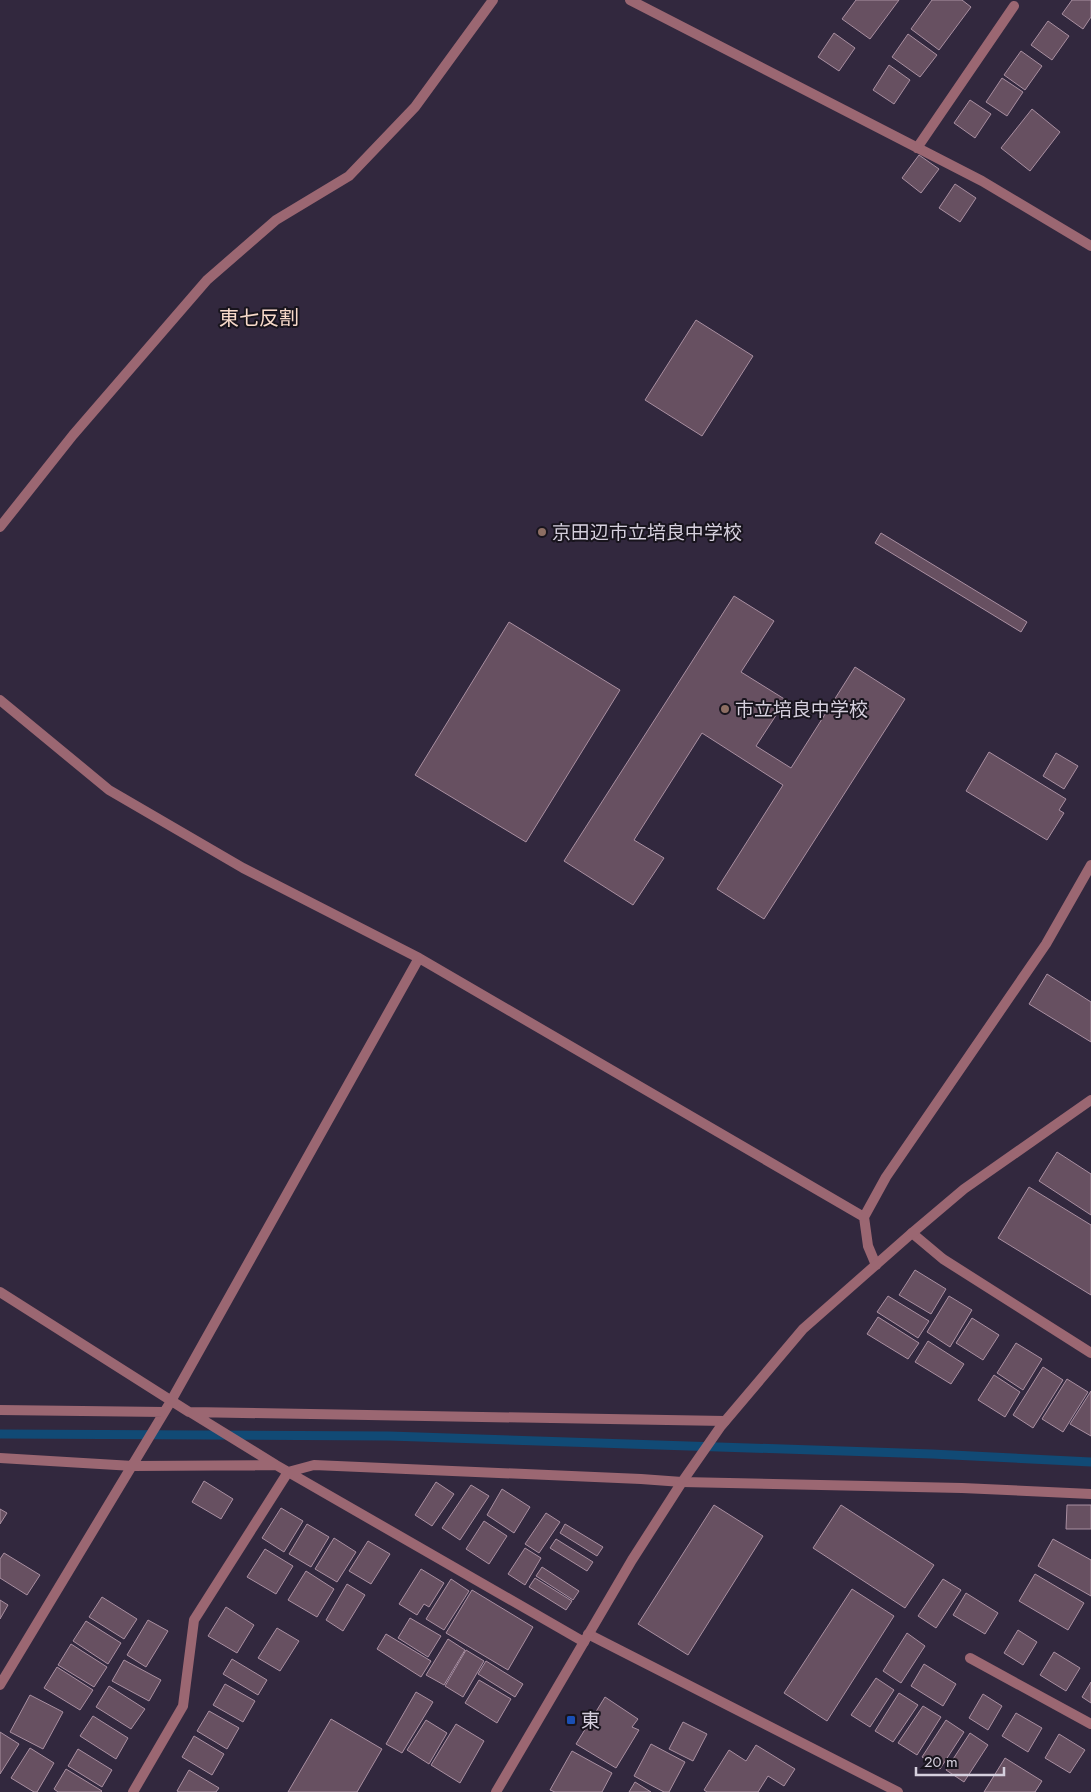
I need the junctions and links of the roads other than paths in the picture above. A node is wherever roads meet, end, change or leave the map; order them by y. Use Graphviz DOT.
graph roads {
  1 [pos="493,0"];
  2 [pos="630,0"];
  3 [pos="1014,6"];
  4 [pos="917,148"];
  5 [pos="1091,246"];
  6 [pos="0,527"];
  7 [pos="0,700"];
  8 [pos="1091,865"];
  9 [pos="419,958"];
  10 [pos="1091,1100"];
  11 [pos="864,1217"];
  12 [pos="912,1233"];
  13 [pos="876,1265"];
  14 [pos="0,1292"];
  15 [pos="1091,1353"];
  16 [pos="171,1401"];
  17 [pos="0,1410"];
  18 [pos="189,1412"];
  19 [pos="162,1416"];
  20 [pos="723,1424"];
  21 [pos="0,1458"];
  22 [pos="135,1463"];
  23 [pos="276,1466"];
  24 [pos="288,1472"];
  25 [pos="682,1482"];
  26 [pos="1091,1494"];
  27 [pos="586,1638"];
  28 [pos="970,1658"];
  29 [pos="0,1685"];
  30 [pos="1091,1724"];
  31 [pos="133,1792"];
  32 [pos="496,1792"];
  33 [pos="898,1792"];
  1 -- 6 [label="street"];
  2 -- 4 [label="street"];
  3 -- 4 [label="street"];
  4 -- 5 [label="street"];
  7 -- 9 [label="street"];
  8 -- 11 [label="street"];
  9 -- 11 [label="street"];
  9 -- 16 [label="street"];
  10 -- 12 [label="street"];
  11 -- 13 [label="street"];
  12 -- 13 [label="street"];
  12 -- 15 [label="street"];
  13 -- 20 [label="street"];
  14 -- 16 [label="street"];
  16 -- 18 [label="street"];
  16 -- 19 [label="street"];
  17 -- 19 [label="street"];
  18 -- 20 [label="street"];
  18 -- 23 [label="street"];
  19 -- 22 [label="street"];
  20 -- 25 [label="street"];
  21 -- 22 [label="street"];
  22 -- 23 [label="street"];
  22 -- 29 [label="street"];
  23 -- 24 [label="street"];
  24 -- 25 [label="street"];
  24 -- 27 [label="street"];
  24 -- 31 [label="street"];
  25 -- 26 [label="street"];
  25 -- 27 [label="street"];
  27 -- 32 [label="street"];
  27 -- 33 [label="street"];
  28 -- 30 [label="street"];
}
